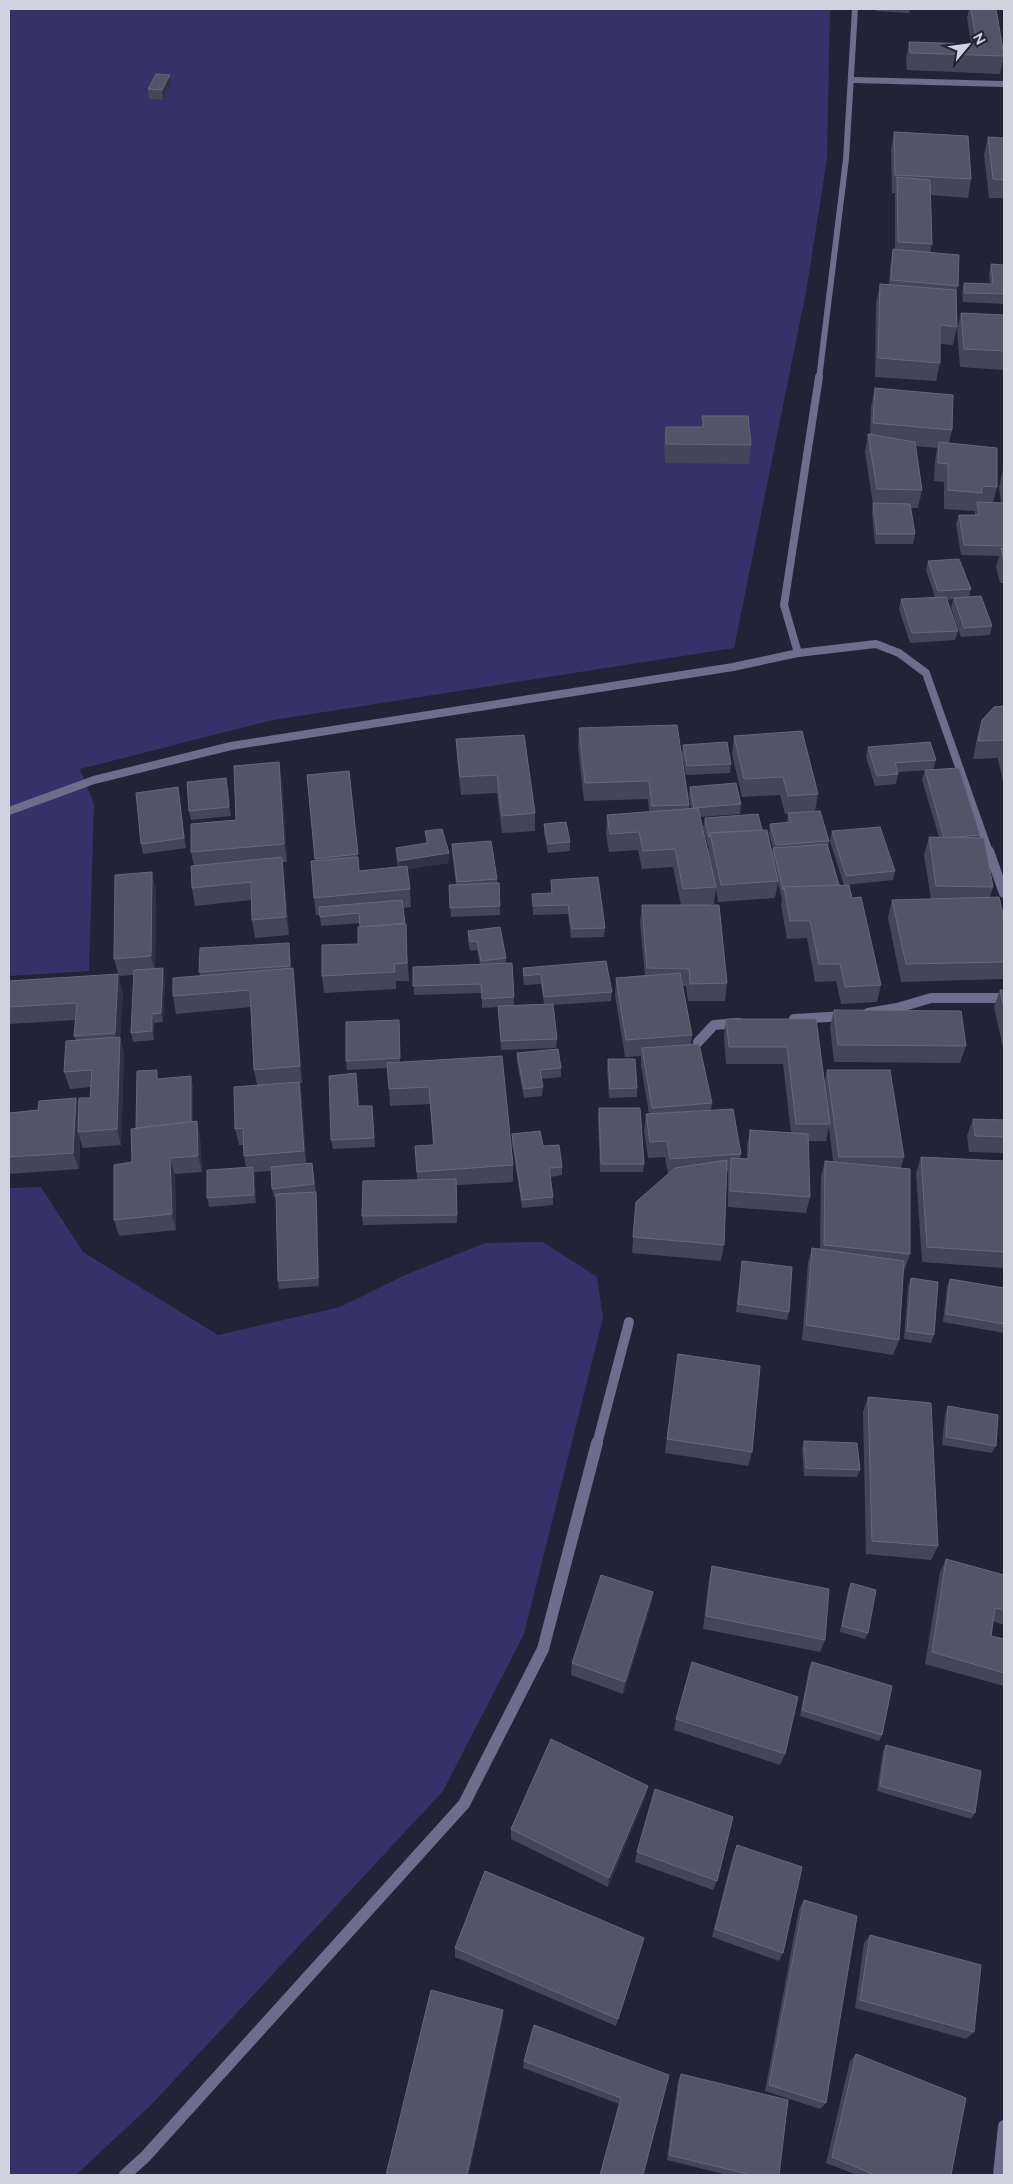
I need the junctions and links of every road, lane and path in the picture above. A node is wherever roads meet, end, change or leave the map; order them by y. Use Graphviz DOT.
graph roads {
  1 [pos="855,9"];
  2 [pos="854,80"];
  3 [pos="1004,84"];
  4 [pos="798,653"];
  5 [pos="9,811"];
  6 [pos="1004,893"];
  7 [pos="1004,998"];
  8 [pos="781,1020"];
  9 [pos="752,1022"];
  10 [pos="698,1042"];
  11 [pos="629,1322"];
  12 [pos="1004,2126"];
  13 [pos="125,2175"];
  14 [pos="999,2175"];
  1 -- 2 [label="street"];
  2 -- 3 [label="street"];
  2 -- 4 [label="street"];
  4 -- 5 [label="street"];
  4 -- 6 [label="street"];
  7 -- 8 [label="street"];
  9 -- 10 [label="street"];
  11 -- 13 [label="street"];
  12 -- 14 [label="street"];
}
